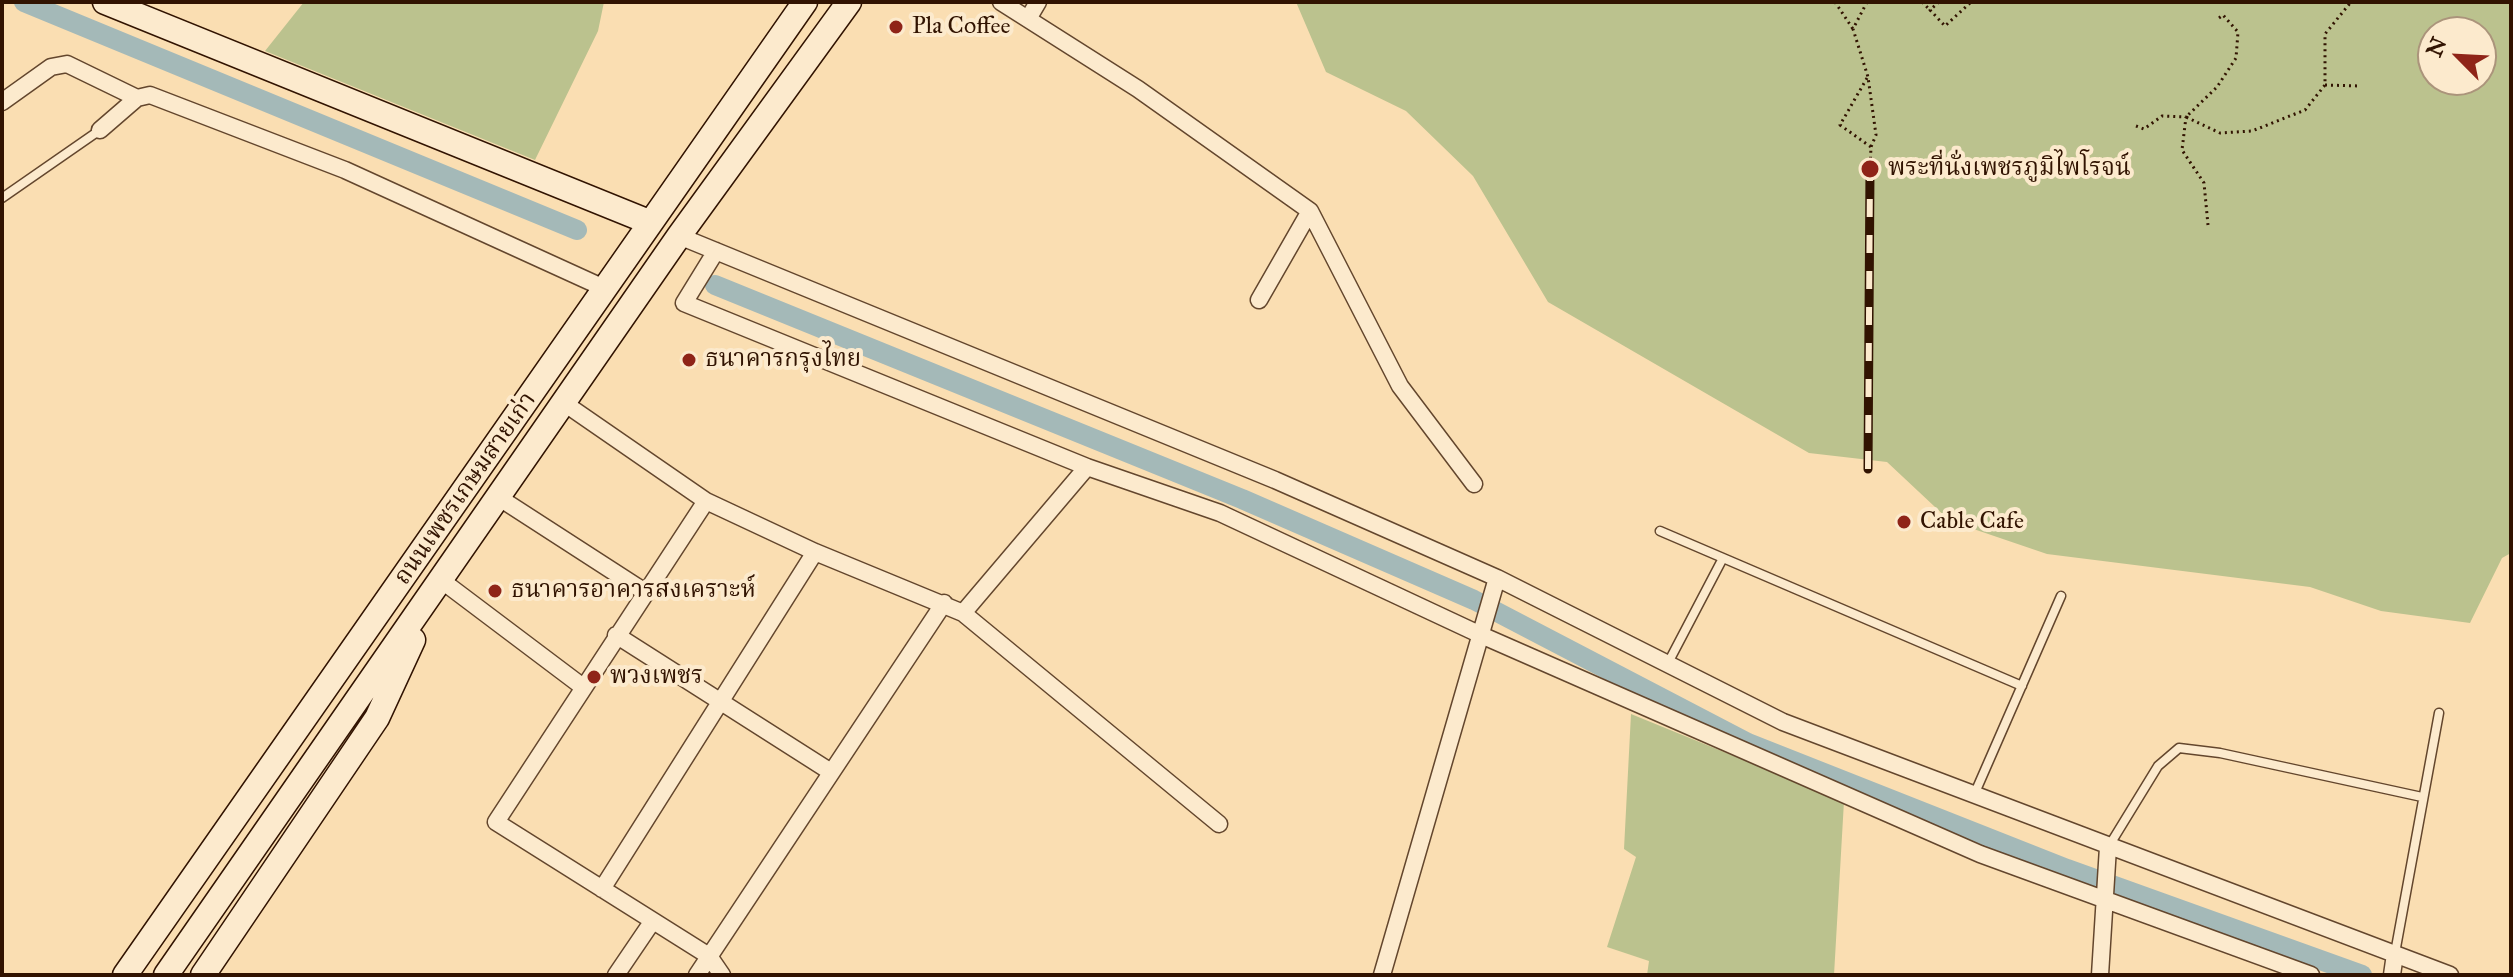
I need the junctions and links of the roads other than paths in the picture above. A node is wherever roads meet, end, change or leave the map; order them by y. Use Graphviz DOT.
graph roads {
  1 [pos="105,2"];
  2 [pos="805,2"];
  3 [pos="849,2"];
  4 [pos="1001,2"];
  5 [pos="1038,2"];
  6 [pos="1028,19"];
  7 [pos="137,98"];
  8 [pos="2,102"];
  9 [pos="100,130"];
  10 [pos="2,198"];
  11 [pos="1310,211"];
  12 [pos="649,222"];
  13 [pos="679,236"];
  14 [pos="716,251"];
  15 [pos="604,288"];
  16 [pos="1259,300"];
  17 [pos="564,403"];
  18 [pos="1087,467"];
  19 [pos="1474,484"];
  20 [pos="498,497"];
  21 [pos="706,501"];
  22 [pos="1660,531"];
  23 [pos="815,552"];
  24 [pos="1723,558"];
  25 [pos="441,580"];
  26 [pos="1496,584"];
  27 [pos="645,592"];
  28 [pos="2061,596"];
  29 [pos="944,603"];
  30 [pos="963,613"];
  31 [pos="1482,629"];
  32 [pos="616,635"];
  33 [pos="1668,664"];
  34 [pos="2022,686"];
  35 [pos="583,687"];
  36 [pos="721,701"];
  37 [pos="2439,713"];
  38 [pos="831,772"];
  39 [pos="1974,795"];
  40 [pos="2422,797"];
  41 [pos="1219,824"];
  42 [pos="2108,847"];
  43 [pos="602,889"];
  44 [pos="2105,899"];
  45 [pos="652,922"];
  46 [pos="709,956"];
  47 [pos="2393,964"];
  48 [pos="204,974"];
  49 [pos="125,975"];
  50 [pos="166,975"];
  51 [pos="616,975"];
  52 [pos="697,975"];
  53 [pos="722,975"];
  54 [pos="1382,975"];
  55 [pos="2100,975"];
  56 [pos="2311,975"];
  57 [pos="2450,975"];
  1 -- 12 [label="main road"];
  2 -- 12 [label="main road, ถนนเพชรเกษมสายเก่า"];
  3 -- 13 [label="main road, ถนนเพชรเกษมสายเก่า"];
  4 -- 6 [label="street"];
  5 -- 6 [label="street"];
  6 -- 11 [label="street"];
  7 -- 8 [label="street"];
  7 -- 9 [label="street"];
  7 -- 15 [label="street"];
  9 -- 10 [label="lane"];
  11 -- 16 [label="street"];
  11 -- 19 [label="street"];
  12 -- 15 [label="main road, ถนนเพชรเกษมสายเก่า"];
  13 -- 14 [label="street"];
  13 -- 17 [label="main road, ถนนเพชรเกษมสายเก่า"];
  14 -- 18 [label="street"];
  14 -- 26 [label="street"];
  15 -- 49 [label="main road, ถนนเพชรเกษมสายเก่า"];
  17 -- 20 [label="main road, ถนนเพชรเกษมสายเก่า"];
  17 -- 21 [label="street"];
  18 -- 30 [label="street"];
  18 -- 31 [label="street"];
  20 -- 25 [label="main road, ถนนเพชรเกษมสายเก่า"];
  20 -- 27 [label="street"];
  21 -- 23 [label="street"];
  21 -- 27 [label="street"];
  22 -- 24 [label="lane"];
  23 -- 29 [label="street"];
  23 -- 36 [label="street"];
  24 -- 33 [label="lane"];
  24 -- 34 [label="lane"];
  25 -- 35 [label="street"];
  25 -- 48 [label="main road"];
  25 -- 50 [label="main road, ถนนเพชรเกษมสายเก่า"];
  26 -- 31 [label="street"];
  26 -- 33 [label="street"];
  27 -- 32 [label="street"];
  28 -- 34 [label="lane"];
  29 -- 30 [label="street"];
  29 -- 38 [label="street"];
  30 -- 41 [label="street"];
  31 -- 44 [label="street"];
  31 -- 54 [label="street"];
  32 -- 35 [label="street"];
  32 -- 36 [label="street"];
  33 -- 39 [label="street"];
  34 -- 39 [label="lane"];
  35 -- 43 [label="street"];
  36 -- 38 [label="street"];
  36 -- 43 [label="street"];
  37 -- 40 [label="lane"];
  38 -- 46 [label="street"];
  39 -- 42 [label="street"];
  40 -- 42 [label="lane"];
  40 -- 47 [label="lane"];
  42 -- 44 [label="street"];
  42 -- 47 [label="street"];
  43 -- 45 [label="street"];
  44 -- 55 [label="street"];
  44 -- 56 [label="street"];
  45 -- 46 [label="street"];
  45 -- 51 [label="street"];
  46 -- 52 [label="street"];
  46 -- 53 [label="street"];
  47 -- 57 [label="street"];
}
